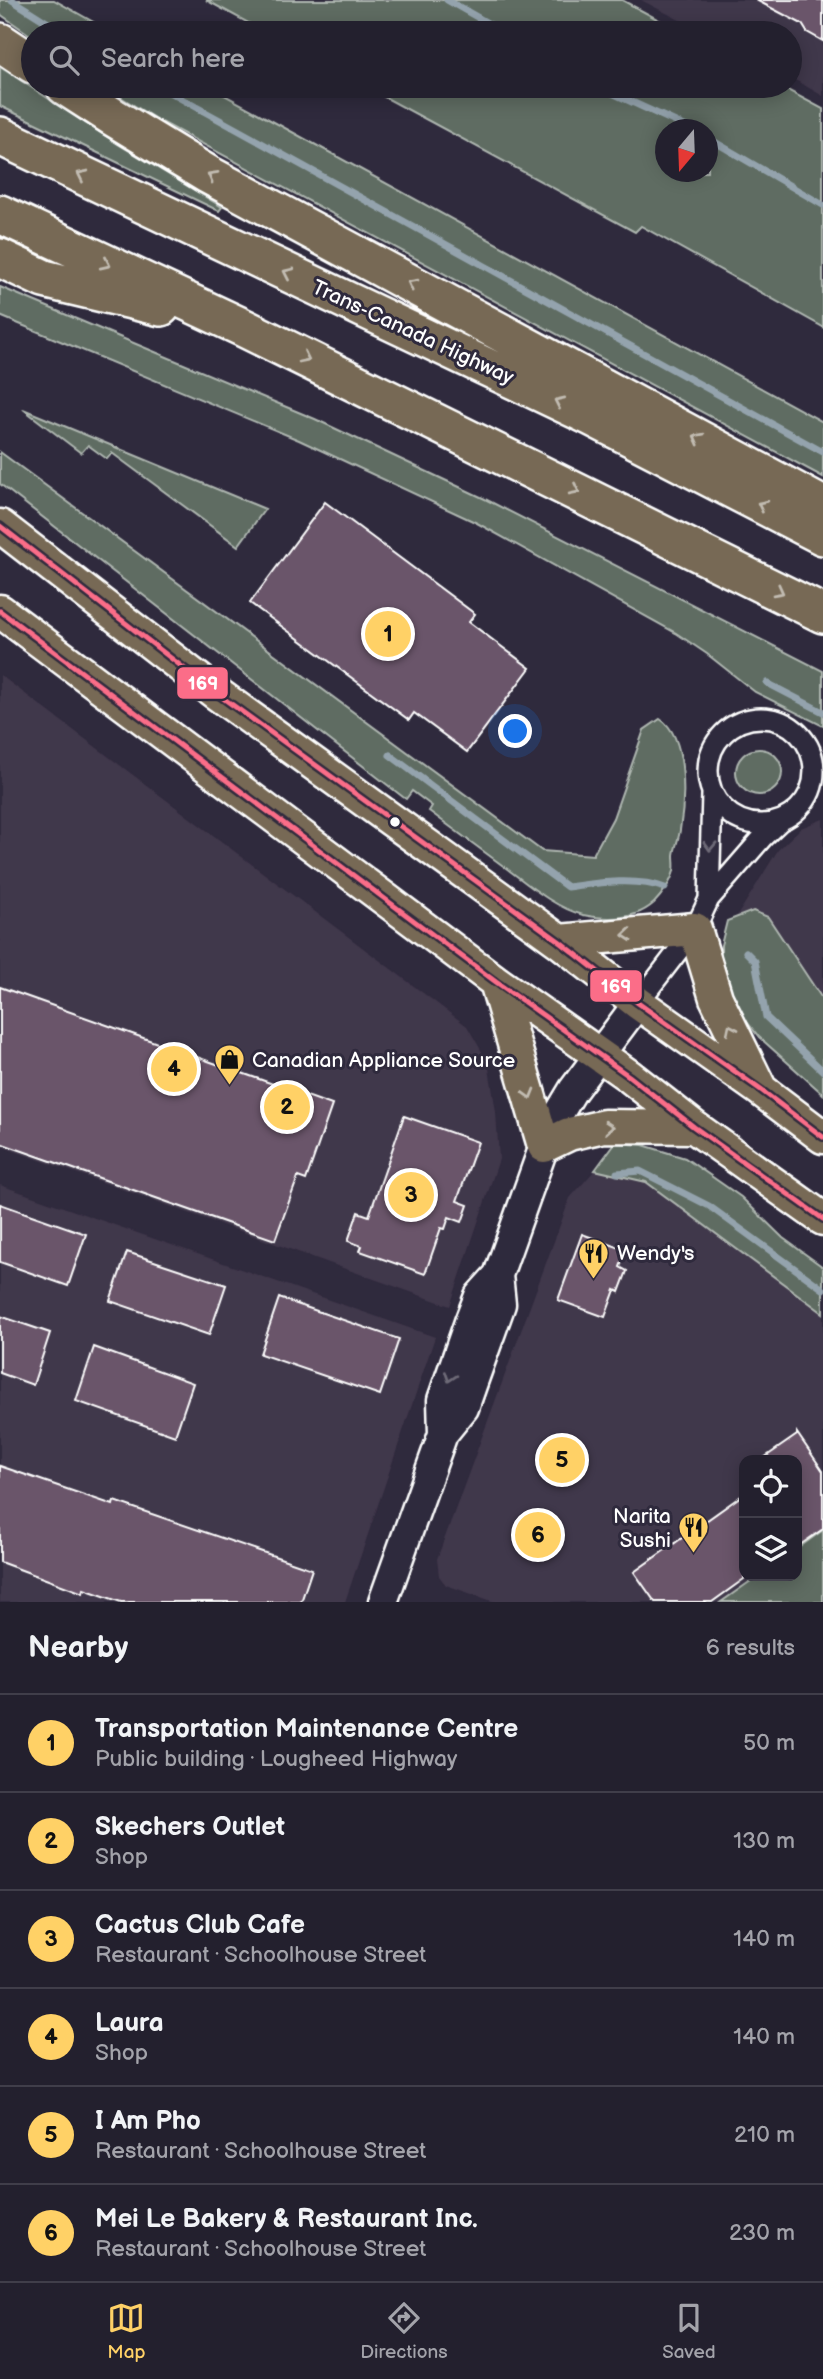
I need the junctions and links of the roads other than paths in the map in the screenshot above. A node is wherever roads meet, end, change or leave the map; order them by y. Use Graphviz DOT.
graph roads {
  1 [pos="0,42"];
  2 [pos="21,56"];
  3 [pos="84,98"];
  4 [pos="0,136"];
  5 [pos="0,214"];
  6 [pos="0,258"];
  7 [pos="244,328"];
  8 [pos="823,506"];
  9 [pos="0,526"];
  10 [pos="823,536"];
  11 [pos="0,611"];
  12 [pos="823,614"];
  13 [pos="799,735"];
  14 [pos="823,753"];
  15 [pos="712,794"];
  16 [pos="814,799"];
  17 [pos="780,821"];
  18 [pos="709,899"];
  19 [pos="695,929"];
  20 [pos="559,941"];
  21 [pos="496,982"];
  22 [pos="638,1003"];
  23 [pos="599,1055"];
  24 [pos="761,1090"];
  25 [pos="694,1127"];
  26 [pos="823,1138"];
  27 [pos="544,1146"];
  28 [pos="823,1219"];
  29 [pos="390,1600"];
  1 -- 2 [label="highway"];
  8 -- 3 [label="highway, one-way"];
  10 -- 4 [label="highway, Trans-Canada Highway, one-way"];
  5 -- 7 [label="highway, one-way"];
  6 -- 7 [label="highway"];
  7 -- 12 [label="highway, one-way"];
  9 -- 20 [label="main road"];
  11 -- 21 [label="main road"];
  13 -- 14 [label="street"];
  13 -- 15 [label="street"];
  13 -- 16 [label="street"];
  15 -- 17 [label="street"];
  15 -- 18 [label="street, one-way"];
  16 -- 17 [label="street"];
  17 -- 18 [label="street"];
  18 -- 19 [label="street"];
  19 -- 20 [label="main road, one-way"];
  19 -- 22 [label="street"];
  24 -- 19 [label="main road, one-way"];
  20 -- 22 [label="main road"];
  21 -- 23 [label="main road"];
  21 -- 27 [label="main road, one-way"];
  22 -- 23 [label="main road"];
  22 -- 24 [label="main road"];
  23 -- 25 [label="main road"];
  23 -- 27 [label="main road"];
  24 -- 26 [label="main road"];
  27 -- 25 [label="main road, one-way"];
  25 -- 28 [label="main road"];
  27 -- 29 [label="main road"];
}
